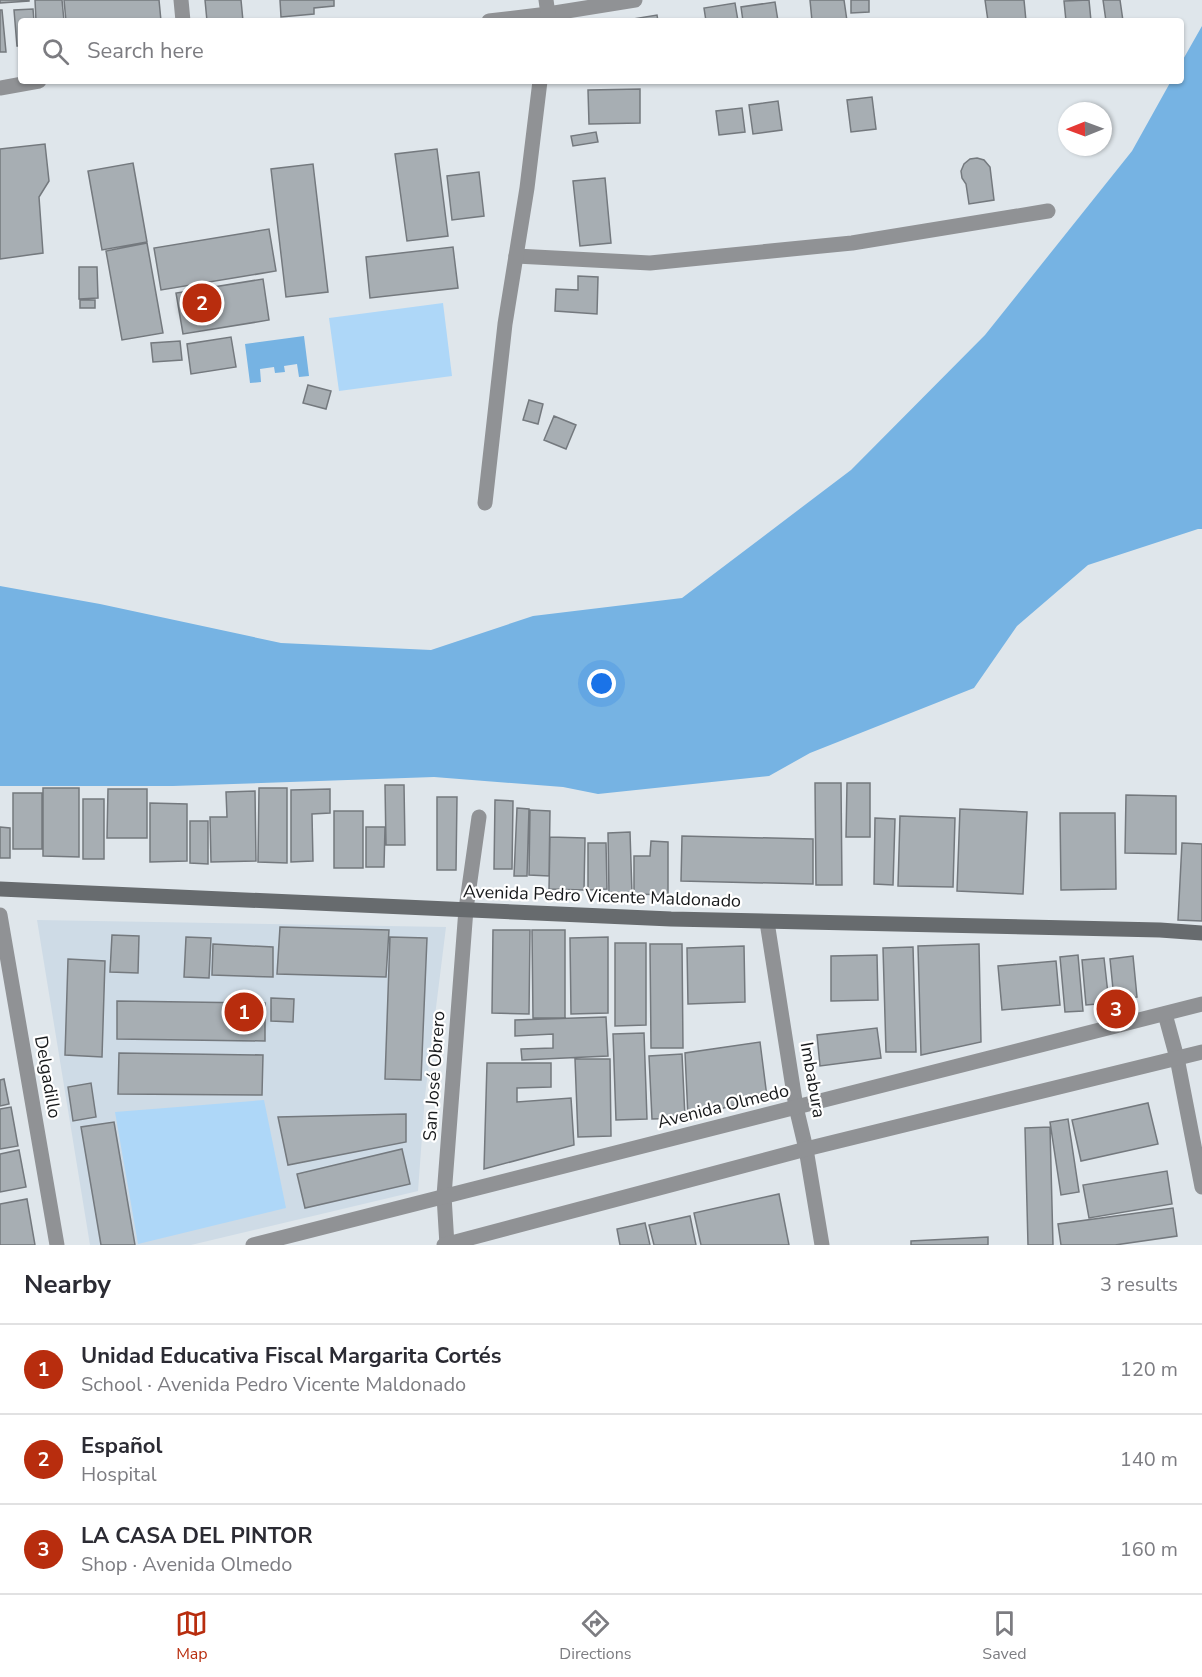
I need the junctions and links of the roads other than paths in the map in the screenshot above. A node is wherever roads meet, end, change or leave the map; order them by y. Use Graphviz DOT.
graph roads {
  1 [pos="181,0"];
  2 [pos="635,0"];
  3 [pos="548,12"];
  4 [pos="183,18"];
  5 [pos="509,18"];
  6 [pos="22,84"];
  7 [pos="540,84"];
  8 [pos="0,88"];
  9 [pos="1048,211"];
  10 [pos="516,256"];
  11 [pos="485,503"];
  12 [pos="479,817"];
  13 [pos="0,889"];
  14 [pos="466,909"];
  15 [pos="0,915"];
  16 [pos="767,922"];
  17 [pos="1202,933"];
  18 [pos="7,1003"];
  19 [pos="1202,1004"];
  20 [pos="1165,1014"];
  21 [pos="1202,1052"];
  22 [pos="1177,1058"];
  23 [pos="796,1107"];
  24 [pos="806,1149"];
  25 [pos="1202,1187"];
  26 [pos="444,1196"];
  27 [pos="57,1245"];
  28 [pos="253,1245"];
  29 [pos="446,1245"];
  30 [pos="822,1245"];
  1 -- 4 [label="street"];
  2 -- 3 [label="street"];
  3 -- 5 [label="street"];
  6 -- 8 [label="street"];
  7 -- 10 [label="street"];
  9 -- 10 [label="street"];
  10 -- 11 [label="street"];
  12 -- 14 [label="street, San José Obrero"];
  13 -- 14 [label="main road, Avenida Pedro Vicente Maldonado"];
  14 -- 16 [label="main road, Avenida Pedro Vicente Maldonado"];
  14 -- 26 [label="street, San José Obrero"];
  15 -- 18 [label="street, Delgadillo"];
  16 -- 17 [label="main road, Avenida Pedro Vicente Maldonado"];
  16 -- 23 [label="street, Imbabura"];
  18 -- 27 [label="street, Delgadillo"];
  19 -- 20 [label="street, Avenida Olmedo"];
  20 -- 22 [label="street"];
  20 -- 23 [label="street, Avenida Olmedo"];
  21 -- 22 [label="street"];
  22 -- 24 [label="street"];
  22 -- 25 [label="street"];
  23 -- 24 [label="street, Imbabura"];
  23 -- 26 [label="street, Avenida Olmedo"];
  24 -- 29 [label="street"];
  24 -- 30 [label="street, Imbabura"];
  26 -- 28 [label="street, Avenida Olmedo"];
  26 -- 29 [label="street, San José Obrero"];
}
